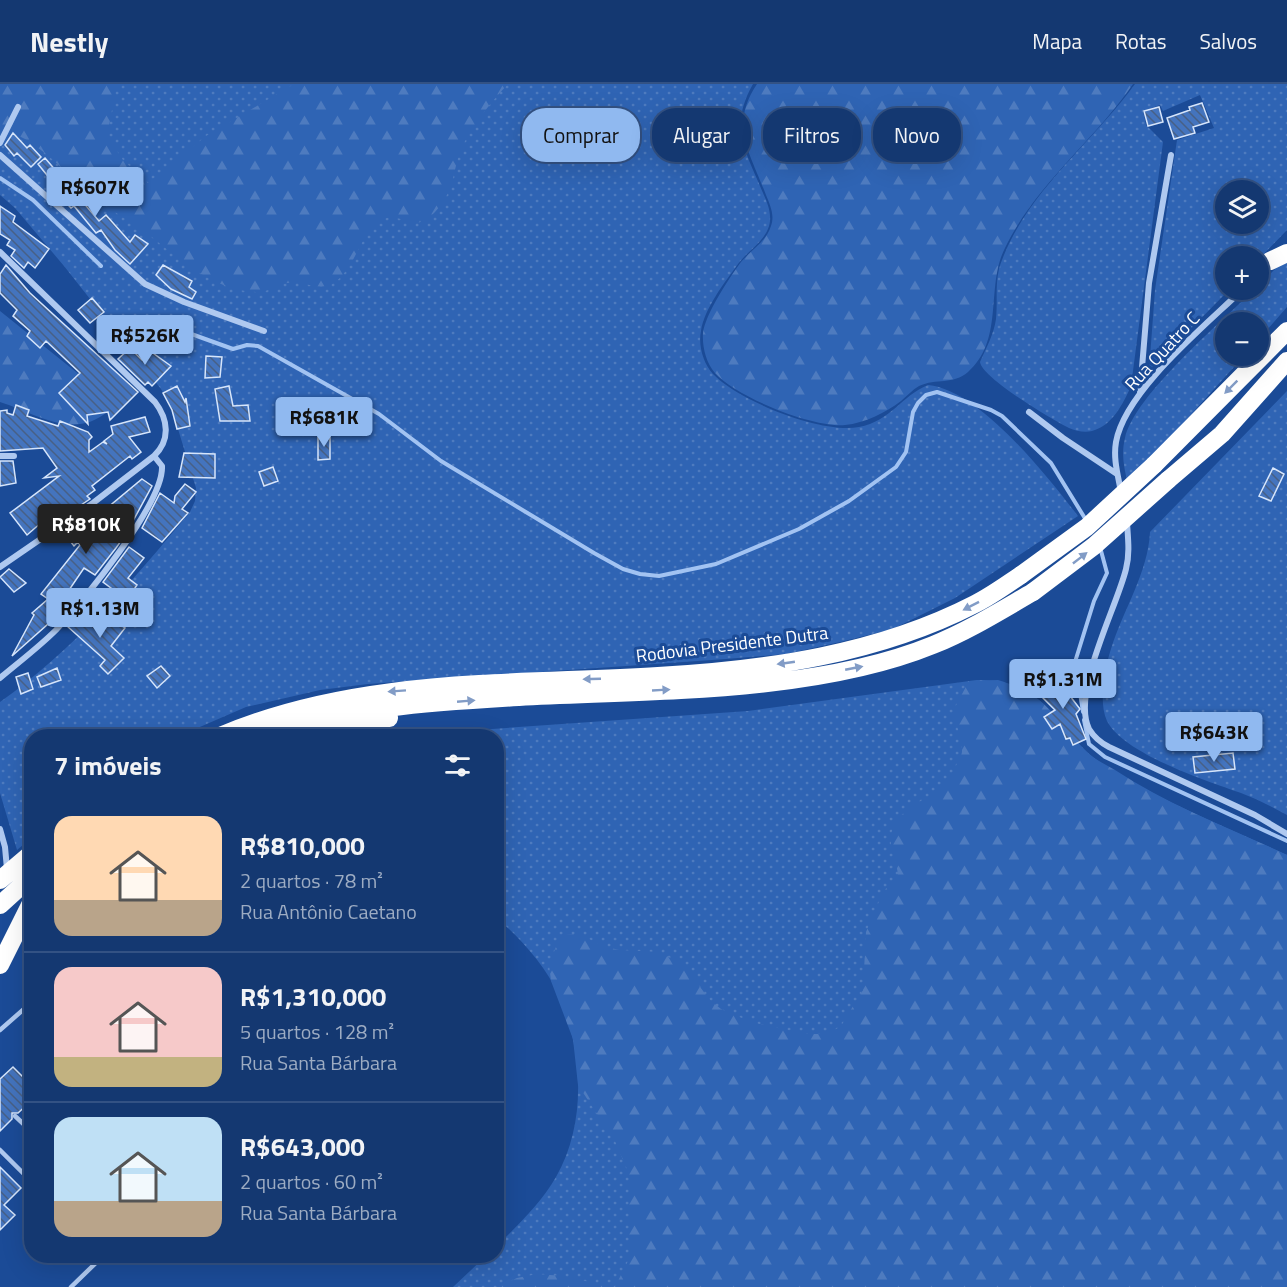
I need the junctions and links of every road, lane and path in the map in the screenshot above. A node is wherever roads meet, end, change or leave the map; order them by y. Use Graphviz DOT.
graph roads {
  1 [pos="18,107"];
  2 [pos="0,143"];
  3 [pos="0,155"];
  4 [pos="1171,155"];
  5 [pos="1287,244"];
  6 [pos="0,252"];
  7 [pos="1272,262"];
  8 [pos="1232,300"];
  9 [pos="264,331"];
  10 [pos="1287,331"];
  11 [pos="1287,361"];
  12 [pos="1140,392"];
  13 [pos="1029,412"];
  14 [pos="0,456"];
  15 [pos="14,456"];
  16 [pos="154,456"];
  17 [pos="1117,474"];
  18 [pos="0,567"];
  19 [pos="0,678"];
  20 [pos="441,703"];
  21 [pos="241,729"];
  22 [pos="290,729"];
  23 [pos="338,729"];
  24 [pos="0,829"];
  25 [pos="1287,834"];
  26 [pos="24,860"];
  27 [pos="3,877"];
  28 [pos="24,883"];
  29 [pos="0,905"];
  30 [pos="24,918"];
  31 [pos="0,964"];
  32 [pos="24,1009"];
  33 [pos="0,1030"];
  34 [pos="15,1116"];
  35 [pos="24,1124"];
  36 [pos="0,1150"];
  37 [pos="24,1174"];
  38 [pos="96,1263"];
  39 [pos="70,1287"];
  1 -- 2 [label="street"];
  3 -- 9 [label="street"];
  4 -- 12 [label="street"];
  5 -- 7 [label="street"];
  6 -- 16 [label="street"];
  8 -- 12 [label="street, Rua Quatro C"];
  10 -- 21 [label="highway, Rodovia Presidente Dutra, one-way, bridge"];
  20 -- 11 [label="highway, Rodovia Presidente Dutra, one-way, bridge"];
  12 -- 17 [label="street, Rua Quatro C"];
  13 -- 17 [label="street"];
  14 -- 15 [label="street"];
  16 -- 18 [label="street"];
  16 -- 19 [label="street"];
  17 -- 25 [label="street, Rua Quatro C"];
  20 -- 22 [label="highway, Rodovia Presidente Dutra"];
  20 -- 23 [label="highway"];
  24 -- 27 [label="street"];
  26 -- 27 [label="highway"];
  28 -- 29 [label="highway"];
  30 -- 31 [label="highway"];
  32 -- 33 [label="lane"];
  34 -- 35 [label="lane"];
  36 -- 37 [label="lane"];
  38 -- 39 [label="lane"];
}
